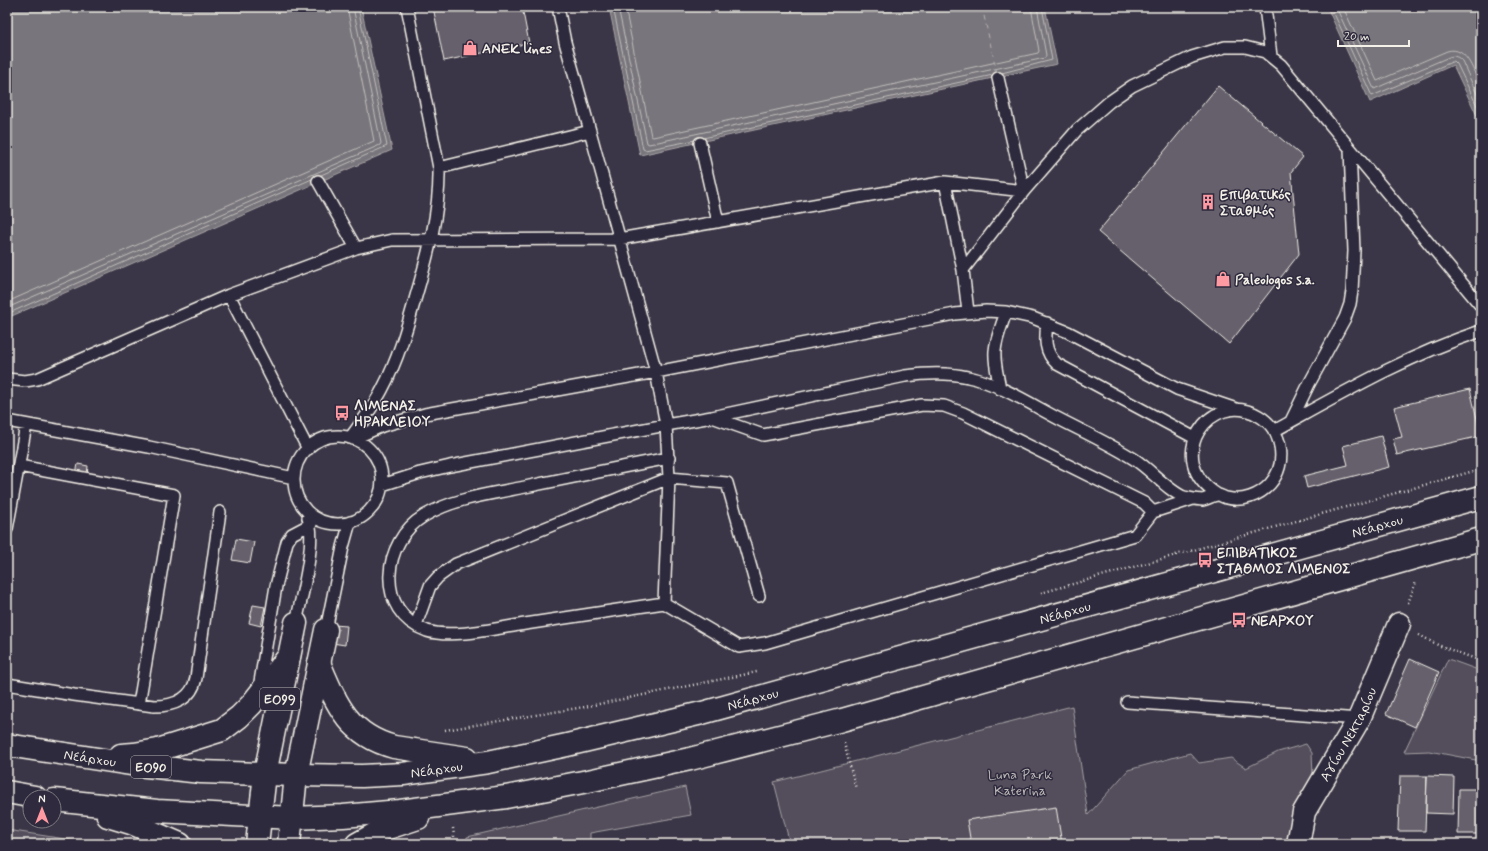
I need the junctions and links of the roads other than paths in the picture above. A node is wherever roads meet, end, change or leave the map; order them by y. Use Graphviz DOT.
graph roads {
  1 [pos="407,7"];
  2 [pos="558,7"];
  3 [pos="1265,7"];
  4 [pos="1271,56"];
  5 [pos="998,78"];
  6 [pos="590,131"];
  7 [pos="700,143"];
  8 [pos="1350,149"];
  9 [pos="439,168"];
  10 [pos="318,181"];
  11 [pos="945,182"];
  12 [pos="1024,191"];
  13 [pos="718,222"];
  14 [pos="619,239"];
  15 [pos="430,240"];
  16 [pos="356,248"];
  17 [pos="962,270"];
  18 [pos="229,295"];
  19 [pos="1481,306"];
  20 [pos="968,312"];
  21 [pos="1006,312"];
  22 [pos="1047,323"];
  23 [pos="1481,332"];
  24 [pos="656,372"];
  25 [pos="7,379"];
  26 [pos="1000,389"];
  27 [pos="1240,410"];
  28 [pos="712,417"];
  29 [pos="1292,421"];
  30 [pos="7,422"];
  31 [pos="666,425"];
  32 [pos="26,426"];
  33 [pos="1274,430"];
  34 [pos="352,438"];
  35 [pos="1195,438"];
  36 [pos="308,448"];
  37 [pos="669,458"];
  38 [pos="19,466"];
  39 [pos="294,478"];
  40 [pos="669,478"];
  41 [pos="382,484"];
  42 [pos="1218,495"];
  43 [pos="1481,497"];
  44 [pos="1194,499"];
  45 [pos="305,508"];
  46 [pos="220,512"];
  47 [pos="1153,512"];
  48 [pos="350,522"];
  49 [pos="311,524"];
  50 [pos="7,529"];
  51 [pos="1481,538"];
  52 [pos="759,596"];
  53 [pos="664,603"];
  54 [pos="296,624"];
  55 [pos="1400,624"];
  56 [pos="416,625"];
  57 [pos="326,630"];
  58 [pos="289,656"];
  59 [pos="319,663"];
  60 [pos="7,684"];
  61 [pos="257,697"];
  62 [pos="1127,702"];
  63 [pos="140,704"];
  64 [pos="1359,718"];
  65 [pos="7,745"];
  66 [pos="82,756"];
  67 [pos="488,762"];
  68 [pos="265,774"];
  69 [pos="296,775"];
  70 [pos="7,792"];
  71 [pos="22,795"];
  72 [pos="62,801"];
  73 [pos="62,802"];
  74 [pos="463,803"];
  75 [pos="259,816"];
  76 [pos="292,818"];
  77 [pos="180,844"];
  78 [pos="257,844"];
  79 [pos="289,844"];
  80 [pos="357,844"];
  81 [pos="1298,844"];
  1 -- 9 [label="lane"];
  2 -- 6 [label="lane"];
  3 -- 4 [label="lane"];
  4 -- 8 [label="lane"];
  4 -- 12 [label="lane"];
  5 -- 12 [label="lane"];
  6 -- 9 [label="lane"];
  6 -- 14 [label="lane"];
  7 -- 13 [label="lane"];
  8 -- 19 [label="lane"];
  8 -- 29 [label="lane"];
  9 -- 15 [label="lane"];
  10 -- 16 [label="lane"];
  11 -- 12 [label="lane"];
  11 -- 13 [label="lane"];
  11 -- 17 [label="lane"];
  12 -- 17 [label="lane"];
  13 -- 14 [label="lane"];
  14 -- 15 [label="lane"];
  14 -- 24 [label="lane"];
  15 -- 16 [label="lane"];
  15 -- 34 [label="lane"];
  16 -- 18 [label="lane"];
  17 -- 20 [label="lane"];
  18 -- 25 [label="lane"];
  18 -- 36 [label="lane"];
  20 -- 21 [label="lane"];
  20 -- 24 [label="lane"];
  21 -- 22 [label="lane"];
  21 -- 26 [label="lane"];
  22 -- 27 [label="lane"];
  22 -- 35 [label="lane"];
  23 -- 29 [label="lane"];
  24 -- 31 [label="lane"];
  24 -- 34 [label="lane"];
  26 -- 28 [label="lane"];
  26 -- 44 [label="lane"];
  27 -- 33 [label="lane"];
  27 -- 35 [label="lane"];
  28 -- 31 [label="lane"];
  28 -- 47 [label="lane"];
  29 -- 33 [label="lane"];
  30 -- 32 [label="lane"];
  31 -- 37 [label="lane"];
  31 -- 41 [label="lane"];
  32 -- 38 [label="lane"];
  32 -- 39 [label="lane"];
  33 -- 42 [label="lane"];
  34 -- 36 [label="lane"];
  34 -- 41 [label="lane"];
  35 -- 42 [label="lane"];
  36 -- 39 [label="lane"];
  37 -- 40 [label="lane"];
  37 -- 56 [label="lane"];
  38 -- 50 [label="lane"];
  38 -- 63 [label="lane"];
  39 -- 45 [label="lane"];
  40 -- 52 [label="lane"];
  40 -- 53 [label="lane"];
  40 -- 56 [label="lane"];
  41 -- 48 [label="lane"];
  42 -- 44 [label="lane"];
  43 -- 67 [label="main road, Νεάρχου"];
  44 -- 47 [label="lane"];
  45 -- 48 [label="lane"];
  45 -- 49 [label="lane"];
  46 -- 63 [label="lane"];
  47 -- 53 [label="lane"];
  48 -- 57 [label="lane"];
  49 -- 54 [label="lane"];
  49 -- 61 [label="lane"];
  51 -- 74 [label="main road"];
  53 -- 56 [label="lane"];
  54 -- 58 [label="main road, ΕΟ99"];
  55 -- 64 [label="main road, Αγίου Νεκταρίου"];
  57 -- 59 [label="main road, ΕΟ99"];
  58 -- 61 [label="main road"];
  58 -- 68 [label="main road, ΕΟ99"];
  59 -- 67 [label="main road"];
  59 -- 69 [label="main road, ΕΟ99"];
  60 -- 63 [label="lane"];
  61 -- 66 [label="main road"];
  62 -- 64 [label="lane"];
  64 -- 81 [label="main road, Αγίου Νεκταρίου"];
  65 -- 66 [label="main road, Νεάρχου / ΕΟ90"];
  66 -- 68 [label="main road, Νεάρχου / ΕΟ90"];
  67 -- 69 [label="main road, Νεάρχου"];
  68 -- 69 [label="main road, Νεάρχου / ΕΟ90"];
  68 -- 75 [label="main road, ΕΟ99"];
  69 -- 76 [label="main road"];
  70 -- 71 [label="main road"];
  72 -- 75 [label="main road"];
  73 -- 77 [label="main road"];
  74 -- 76 [label="main road"];
  74 -- 80 [label="main road"];
  75 -- 76 [label="main road"];
  75 -- 78 [label="main road, ΕΟ99"];
  76 -- 79 [label="main road"];
}
